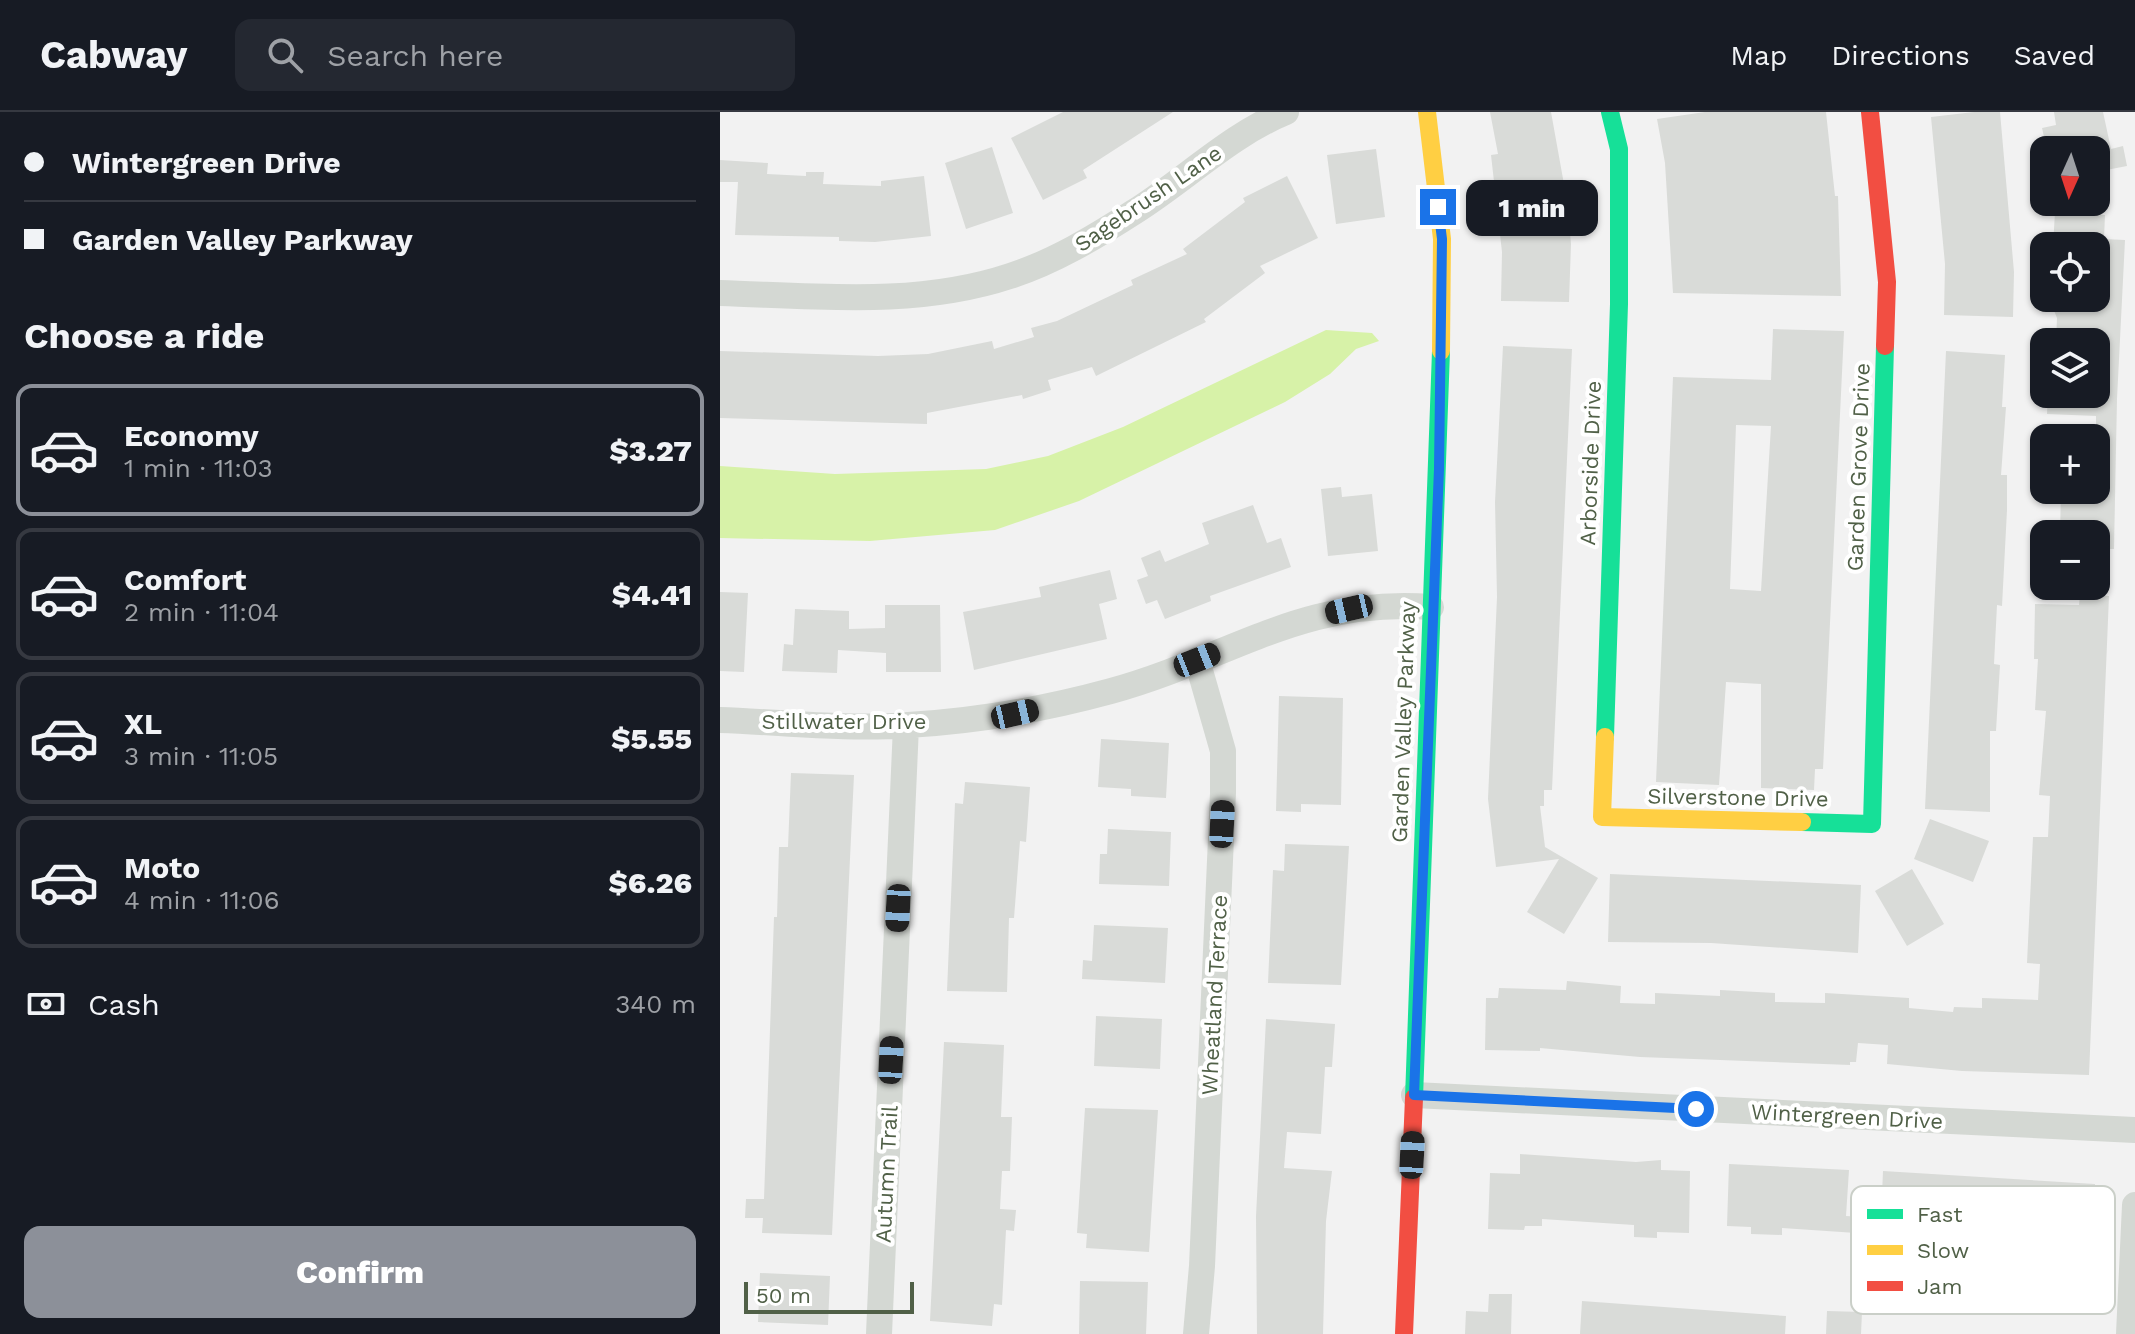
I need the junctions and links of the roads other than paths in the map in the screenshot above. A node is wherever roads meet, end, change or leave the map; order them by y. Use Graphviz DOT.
graph roads {
  1 [pos="1286,112"];
  2 [pos="1427,112"];
  3 [pos="1610,112"];
  4 [pos="1870,112"];
  5 [pos="720,293"];
  6 [pos="1431,607"];
  7 [pos="1197,660"];
  8 [pos="720,720"];
  9 [pos="906,726"];
  10 [pos="1602,817"];
  11 [pos="1872,824"];
  12 [pos="1414,1095"];
  13 [pos="2135,1130"];
  14 [pos="2135,1205"];
  15 [pos="879,1334"];
  16 [pos="1196,1334"];
  17 [pos="1404,1334"];
  18 [pos="2129,1334"];
  1 -- 5 [label="street, Sagebrush Lane"];
  2 -- 6 [label="street, Garden Valley Parkway"];
  3 -- 10 [label="street, Arborside Drive"];
  4 -- 11 [label="street, Garden Grove Drive"];
  6 -- 7 [label="street, Stillwater Drive"];
  6 -- 12 [label="street, Garden Valley Parkway"];
  7 -- 9 [label="street, Stillwater Drive"];
  7 -- 16 [label="street, Wheatland Terrace"];
  8 -- 9 [label="street, Stillwater Drive"];
  9 -- 15 [label="street, Autumn Trail"];
  10 -- 11 [label="street, Silverstone Drive"];
  12 -- 13 [label="street, Wintergreen Drive"];
  12 -- 17 [label="street, Garden Valley Parkway"];
  14 -- 18 [label="street"];
}
